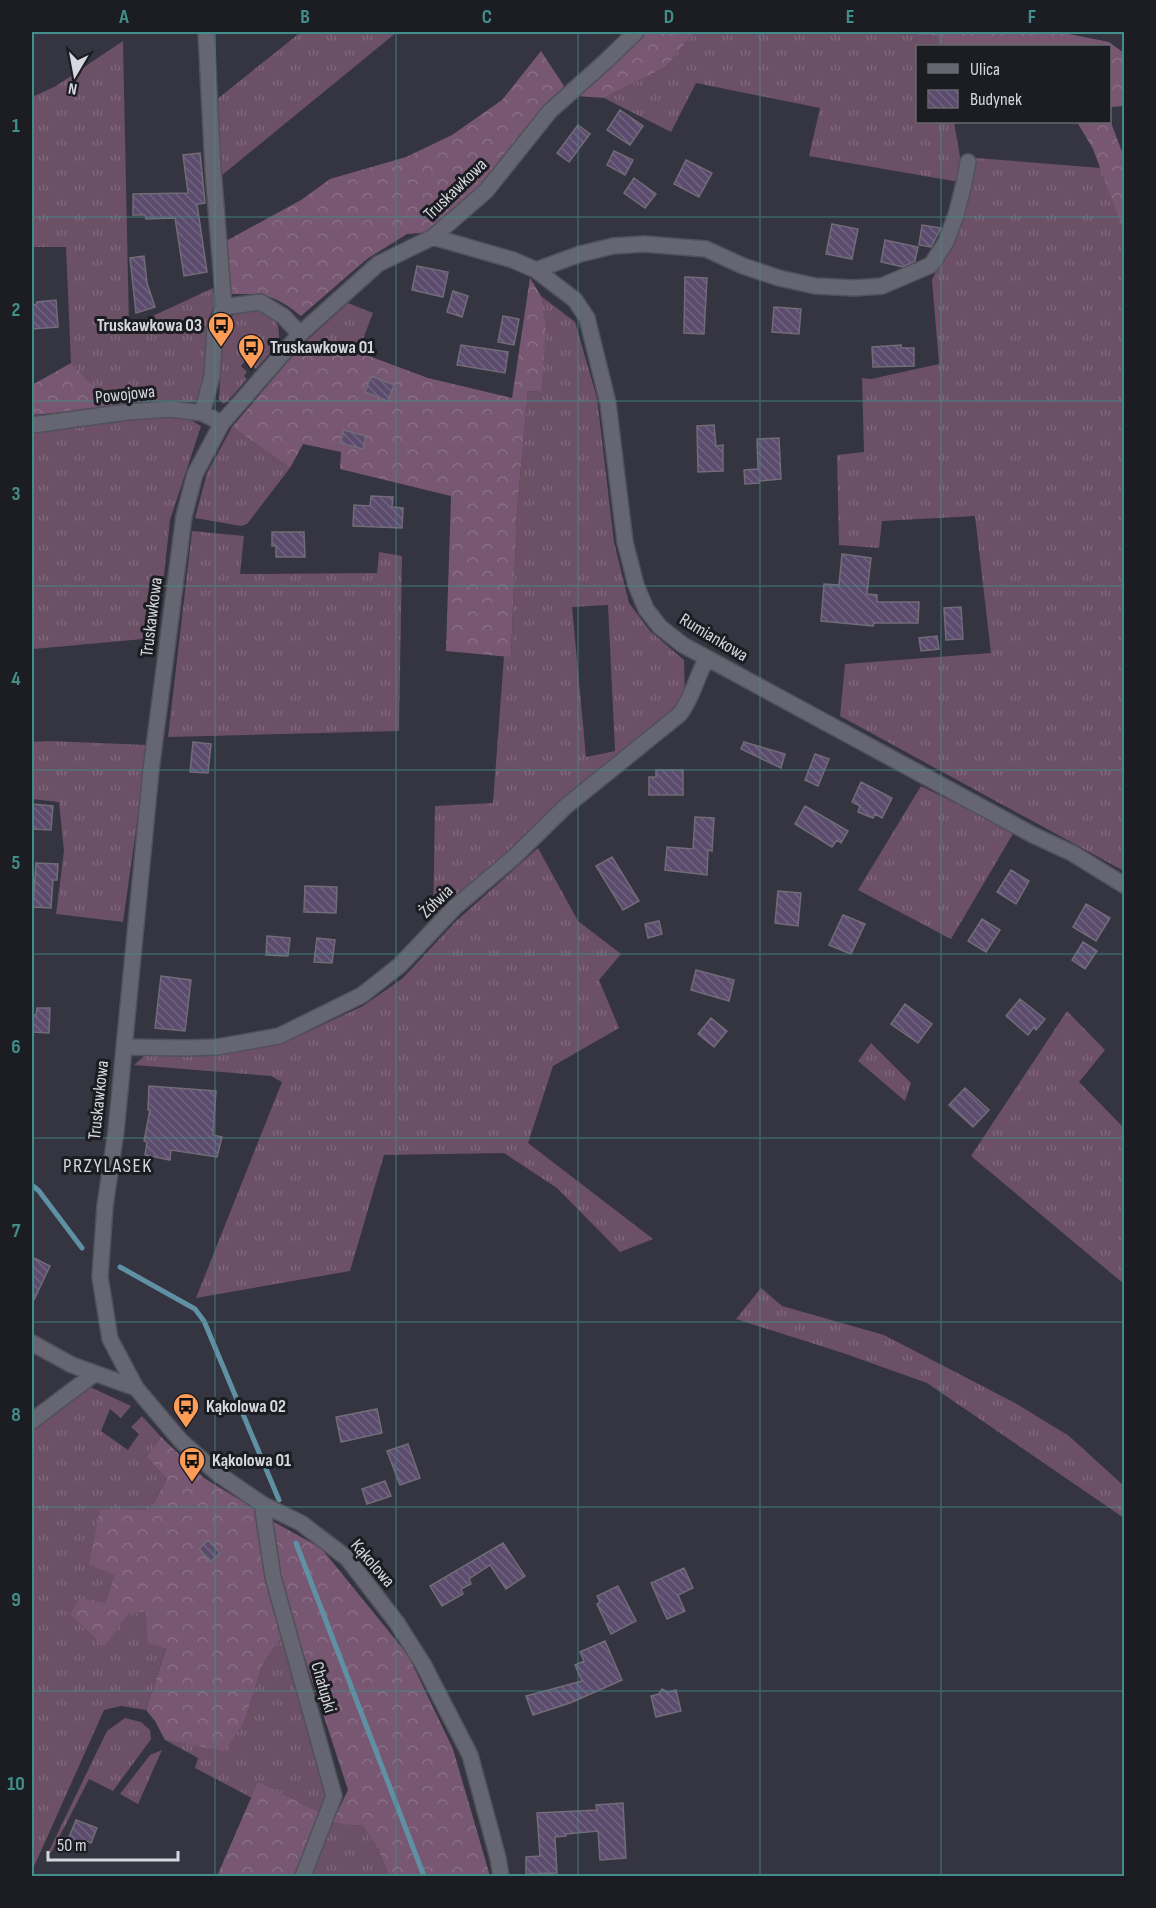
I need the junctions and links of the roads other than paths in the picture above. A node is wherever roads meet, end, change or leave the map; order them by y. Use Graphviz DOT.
graph roads {
  1 [pos="206,32"];
  2 [pos="636,32"];
  3 [pos="968,162"];
  4 [pos="433,237"];
  5 [pos="536,270"];
  6 [pos="224,307"];
  7 [pos="300,334"];
  8 [pos="202,413"];
  9 [pos="222,423"];
  10 [pos="32,425"];
  11 [pos="707,658"];
  12 [pos="1125,885"];
  13 [pos="124,1047"];
  14 [pos="32,1343"];
  15 [pos="94,1374"];
  16 [pos="136,1388"];
  17 [pos="32,1421"];
  18 [pos="262,1504"];
  19 [pos="303,1876"];
  20 [pos="501,1876"];
  1 -- 6 [label="street"];
  2 -- 4 [label="street, Truskawkowa"];
  3 -- 5 [label="street"];
  4 -- 5 [label="street, Rumiankowa"];
  4 -- 7 [label="street, Truskawkowa"];
  5 -- 11 [label="street, Rumiankowa"];
  6 -- 7 [label="street"];
  6 -- 8 [label="street"];
  7 -- 9 [label="street, Truskawkowa"];
  8 -- 9 [label="street, Powojowa"];
  8 -- 10 [label="street, Powojowa"];
  9 -- 13 [label="street, Truskawkowa"];
  11 -- 12 [label="street, Rumiankowa"];
  11 -- 13 [label="street, Żółwia"];
  13 -- 16 [label="street, Truskawkowa"];
  14 -- 15 [label="street"];
  15 -- 16 [label="street"];
  15 -- 17 [label="street"];
  16 -- 18 [label="street, Kąkolowa"];
  18 -- 19 [label="street, Chałupki"];
  18 -- 20 [label="street, Kąkolowa"];
}
